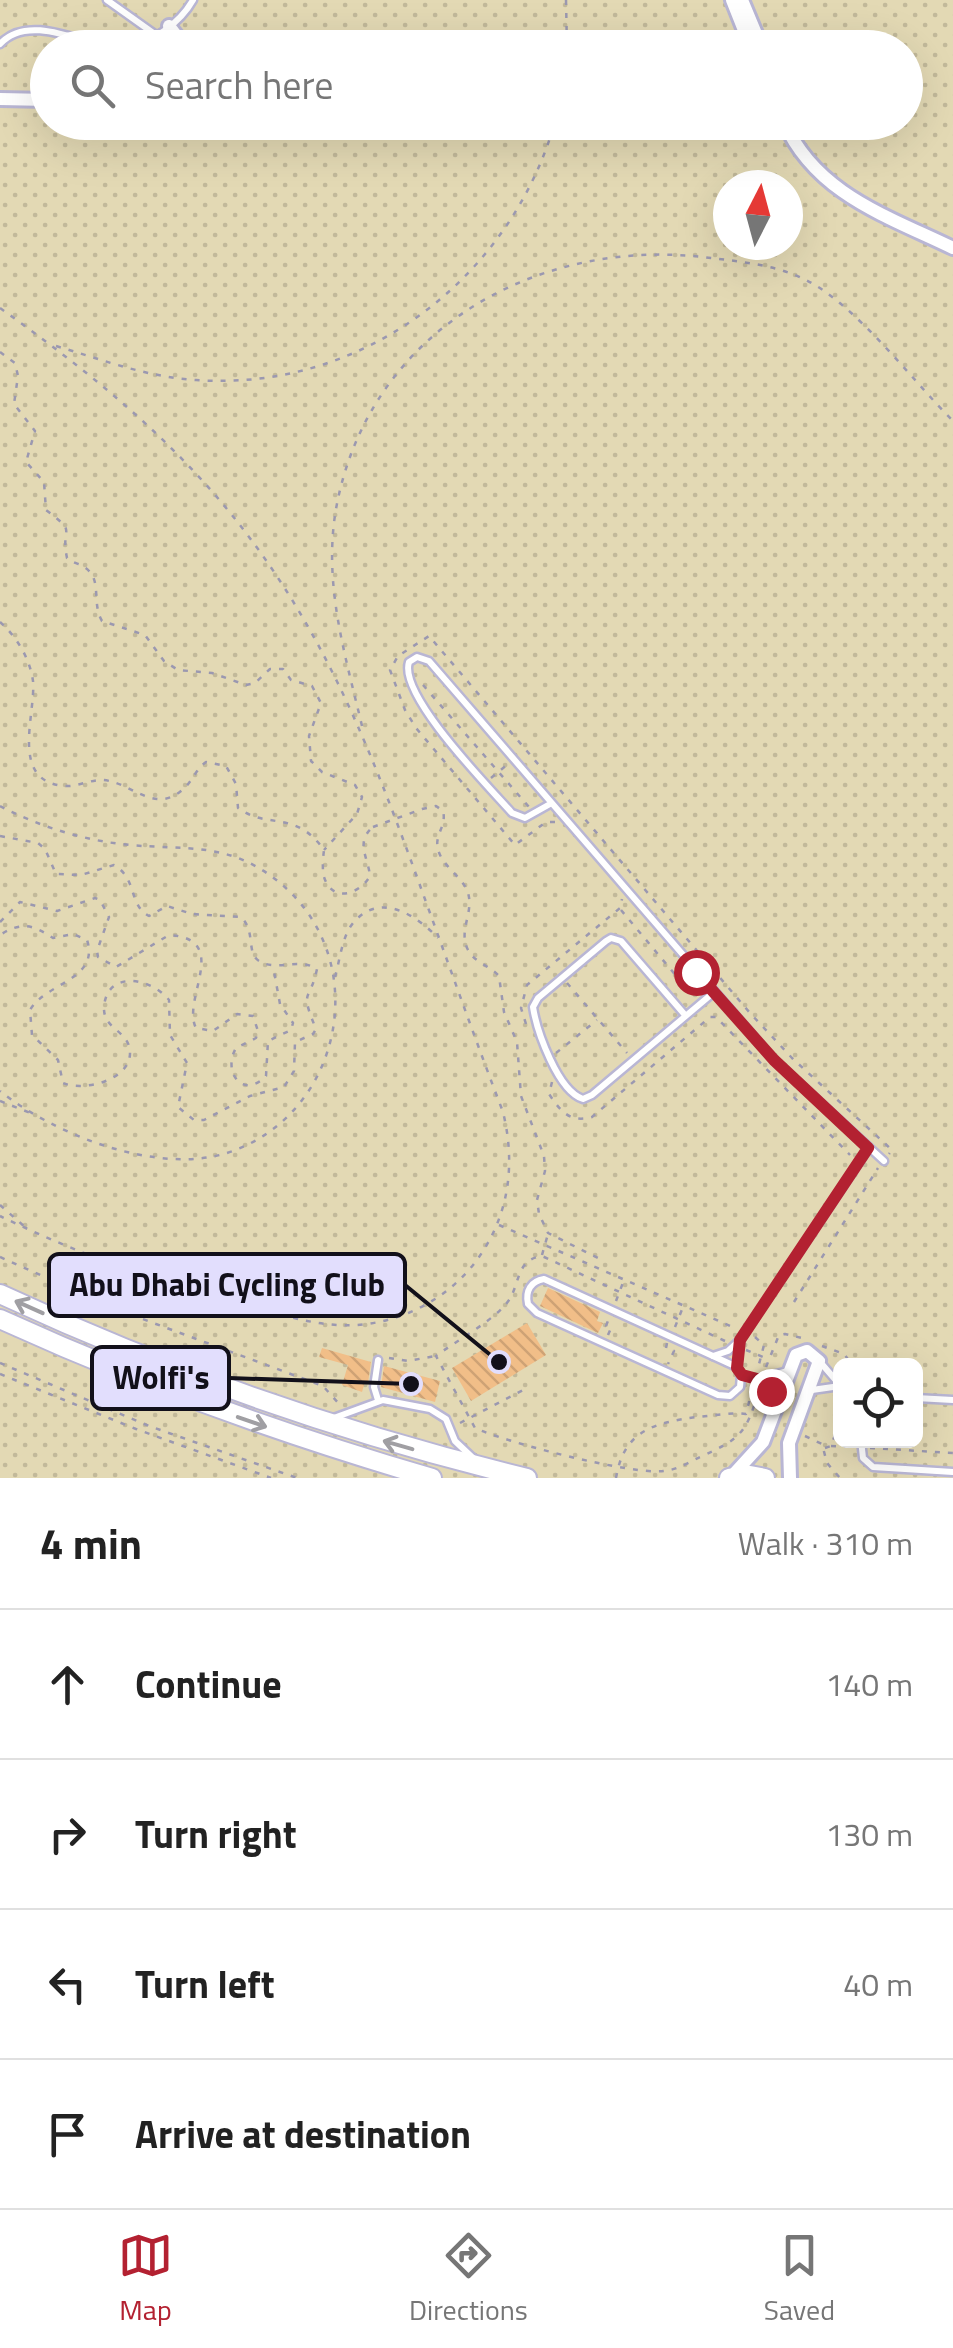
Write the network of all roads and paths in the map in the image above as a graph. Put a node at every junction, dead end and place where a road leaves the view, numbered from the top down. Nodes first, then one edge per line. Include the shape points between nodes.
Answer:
1 (106, 0) edge
2 (193, 0) edge
3 (566, 0) edge
4 (732, 0) edge
5 (742, 0) edge
6 (169, 26) junction
7 (148, 30) edge
8 (164, 30) edge
9 (172, 30) edge
10 (567, 30) edge
11 (744, 30) edge
12 (754, 30) edge
13 (30, 33) edge
14 (0, 44) edge
15 (0, 99) edge
16 (30, 100) edge
17 (550, 140) edge
18 (794, 140) edge
19 (803, 140) edge
20 (953, 239) edge
21 (953, 248) edge
22 (0, 308) edge
23 (52, 345) junction
24 (0, 352) edge
25 (953, 421) edge
26 (0, 622) edge
27 (398, 656) dead end
28 (407, 666) junction
29 (364, 734) junction
30 (512, 760) junction
31 (498, 772) junction
32 (486, 783) junction
33 (550, 804) junction
34 (0, 806) edge
35 (535, 813) junction
36 (0, 836) edge
37 (324, 850) junction
38 (620, 908) dead end
39 (0, 922) edge
40 (0, 934) edge
41 (439, 939) junction
42 (273, 964) junction
43 (335, 978) junction
44 (562, 978) junction
45 (712, 992) junction
46 (698, 1003) junction
47 (685, 1015) junction
48 (598, 1019) junction
49 (550, 1056) junction
50 (633, 1060) junction
51 (0, 1090) edge
52 (0, 1101) edge
53 (35, 1114) junction
54 (868, 1148) junction
55 (884, 1160) dead end
56 (0, 1205) edge
57 (0, 1216) edge
58 (498, 1224) junction
59 (26, 1228) junction
60 (548, 1233) junction
61 (546, 1244) junction
62 (542, 1256) dead end
63 (0, 1257) edge
64 (600, 1259) dead end
65 (0, 1294) edge
66 (0, 1318) edge
67 (743, 1336) junction
68 (436, 1356) dead end
69 (713, 1356) junction
70 (378, 1360) joint
71 (819, 1361) junction
72 (0, 1363) edge
73 (739, 1371) junction
74 (789, 1371) junction
75 (0, 1374) edge
76 (833, 1377) edge
77 (759, 1380) junction
78 (833, 1385) edge
79 (529, 1387) dead end
80 (806, 1393) junction
81 (923, 1398) edge
82 (378, 1400) junction
83 (953, 1400) edge
84 (778, 1404) junction
85 (736, 1413) dead end
86 (346, 1414) junction
87 (323, 1422) junction
88 (450, 1428) junction
89 (482, 1431) dead end
90 (833, 1443) edge
91 (832, 1446) joint
92 (861, 1448) edge
93 (898, 1448) edge
94 (824, 1449) dead end
95 (953, 1454) edge
96 (827, 1463) dead end
97 (618, 1466) junction
98 (487, 1468) junction
99 (953, 1472) edge
100 (270, 1478) edge
101 (297, 1478) edge
102 (432, 1478) edge
103 (527, 1478) edge
104 (616, 1478) edge
105 (730, 1478) edge
106 (764, 1478) edge
107 (790, 1478) edge
108 (840, 1478) edge

1 - 7 lane
2 - 6 lane
3 - 10 path
4 - 11 street
5 - 12 street
6 - 8 lane
6 - 9 street
13 - 14 lane
15 - 16 street
17 - 23 path via 520,207 462,282 386,338 342,358 296,373 200,381 152,375
18 - 21 street via 840,192
19 - 20 street via 839,182
22 - 23 path
23 - 29 path via 142,419 247,534 312,630
24 - 37 path via 15,364 14,404 34,431 26,462 44,482 46,510 68,528 67,558 96,581 94,602 102,620 145,635 178,670 246,685 277,668 312,686 322,703 309,736 311,762 356,785 362,796 357,814
25 - 29 path via 837,300 804,278 766,266 672,254 610,256 540,273 475,305 404,365 377,402 336,508 334,598
26 - 37 path via 30,665 29,758 43,778 63,786 114,782 150,800 182,790 196,769 216,763 232,772 238,808 294,823
27 - 28 path
28 - 30 lane via 417,657 429,661
28 - 31 path
28 - 32 lane via 428,716
29 - 41 path
30 - 31 path
30 - 33 lane
31 - 32 path
31 - 35 path
32 - 35 lane via 516,817
33 - 35 lane
33 - 45 lane
34 - 43 path via 82,836 208,849 253,865 280,882 312,919
36 - 42 path via 38,843 56,874 114,866 125,872 138,908 150,916 167,906 241,917 251,928 252,955
37 - 60 path, bridge via 324,877 332,889 354,894 370,876 362,844 373,826 422,808 443,811 437,846 470,898 467,948 498,976 516,1042 520,1096 544,1156 537,1200
38 - 46 path
39 - 42 path via 20,902 57,912 95,898 108,909 109,924 98,957 116,968 169,934 188,937 202,964 192,1016 196,1028 212,1032 237,1014 258,1023 256,1038 236,1048 230,1063 240,1085 254,1086 266,1076 268,1040 293,1023 280,1004
40 - 42 path via 23,924 53,938 73,934 88,940 83,968 30,1010 32,1035 58,1060 69,1086 109,1078 128,1064 127,1039 105,1015 114,988 136,980 161,990 169,1000 170,1035 186,1063 178,1107 194,1120 284,1087 294,1071 295,1042 313,1034 306,1000 317,969
41 - 43 path via 414,915 369,910 349,930
41 - 58 path via 507,1129 509,1180
43 - 53 path via 332,1043 313,1087 281,1124 239,1149 192,1160 162,1158 86,1139
44 - 47 lane via 608,939 618,939
44 - 48 path
44 - 49 lane via 533,1007
45 - 46 lane
45 - 54 lane
46 - 47 lane
47 - 50 lane
48 - 49 path
48 - 50 path
49 - 50 lane via 561,1082 582,1098
51 - 53 path
52 - 53 path
54 - 55 lane
54 - 67 lane
56 - 59 path
57 - 59 path
58 - 59 path via 479,1258 440,1296 392,1319 340,1326 172,1286
58 - 61 path
60 - 61 path
60 - 64 path
61 - 62 path
61 - 67 path
63 - 86 path via 121,1311 323,1386
87 -> 65 main road
66 -> 102 main road via 233,1415
67 - 69 lane
67 - 73 lane
68 - 70 path
69 - 73 lane
69 - 73 lane via 553,1280 536,1281 528,1291 537,1313 718,1395 738,1391
70 - 82 lane
71 - 74 street via 802,1351
71 - 76 lane
71 - 80 street
72 - 101 path
73 - 77 lane
74 - 77 lane
74 - 84 street
75 - 100 path
77 - 84 lane
77 - 97 path via 752,1416 734,1442 671,1470
78 - 80 lane
79 - 88 path
80 - 107 street via 790,1443
81 - 83 lane
82 - 86 lane
82 - 88 lane via 430,1409
84 - 105 street via 759,1449
85 - 97 path via 662,1422 621,1453
86 - 87 lane
98 -> 87 main road
88 - 98 lane via 459,1446
89 - 97 path
90 - 91 path
91 - 94 path
92 - 99 lane via 873,1467
93 - 95 path
96 - 108 path
97 - 104 path
98 - 103 main road
105 - 106 main road

